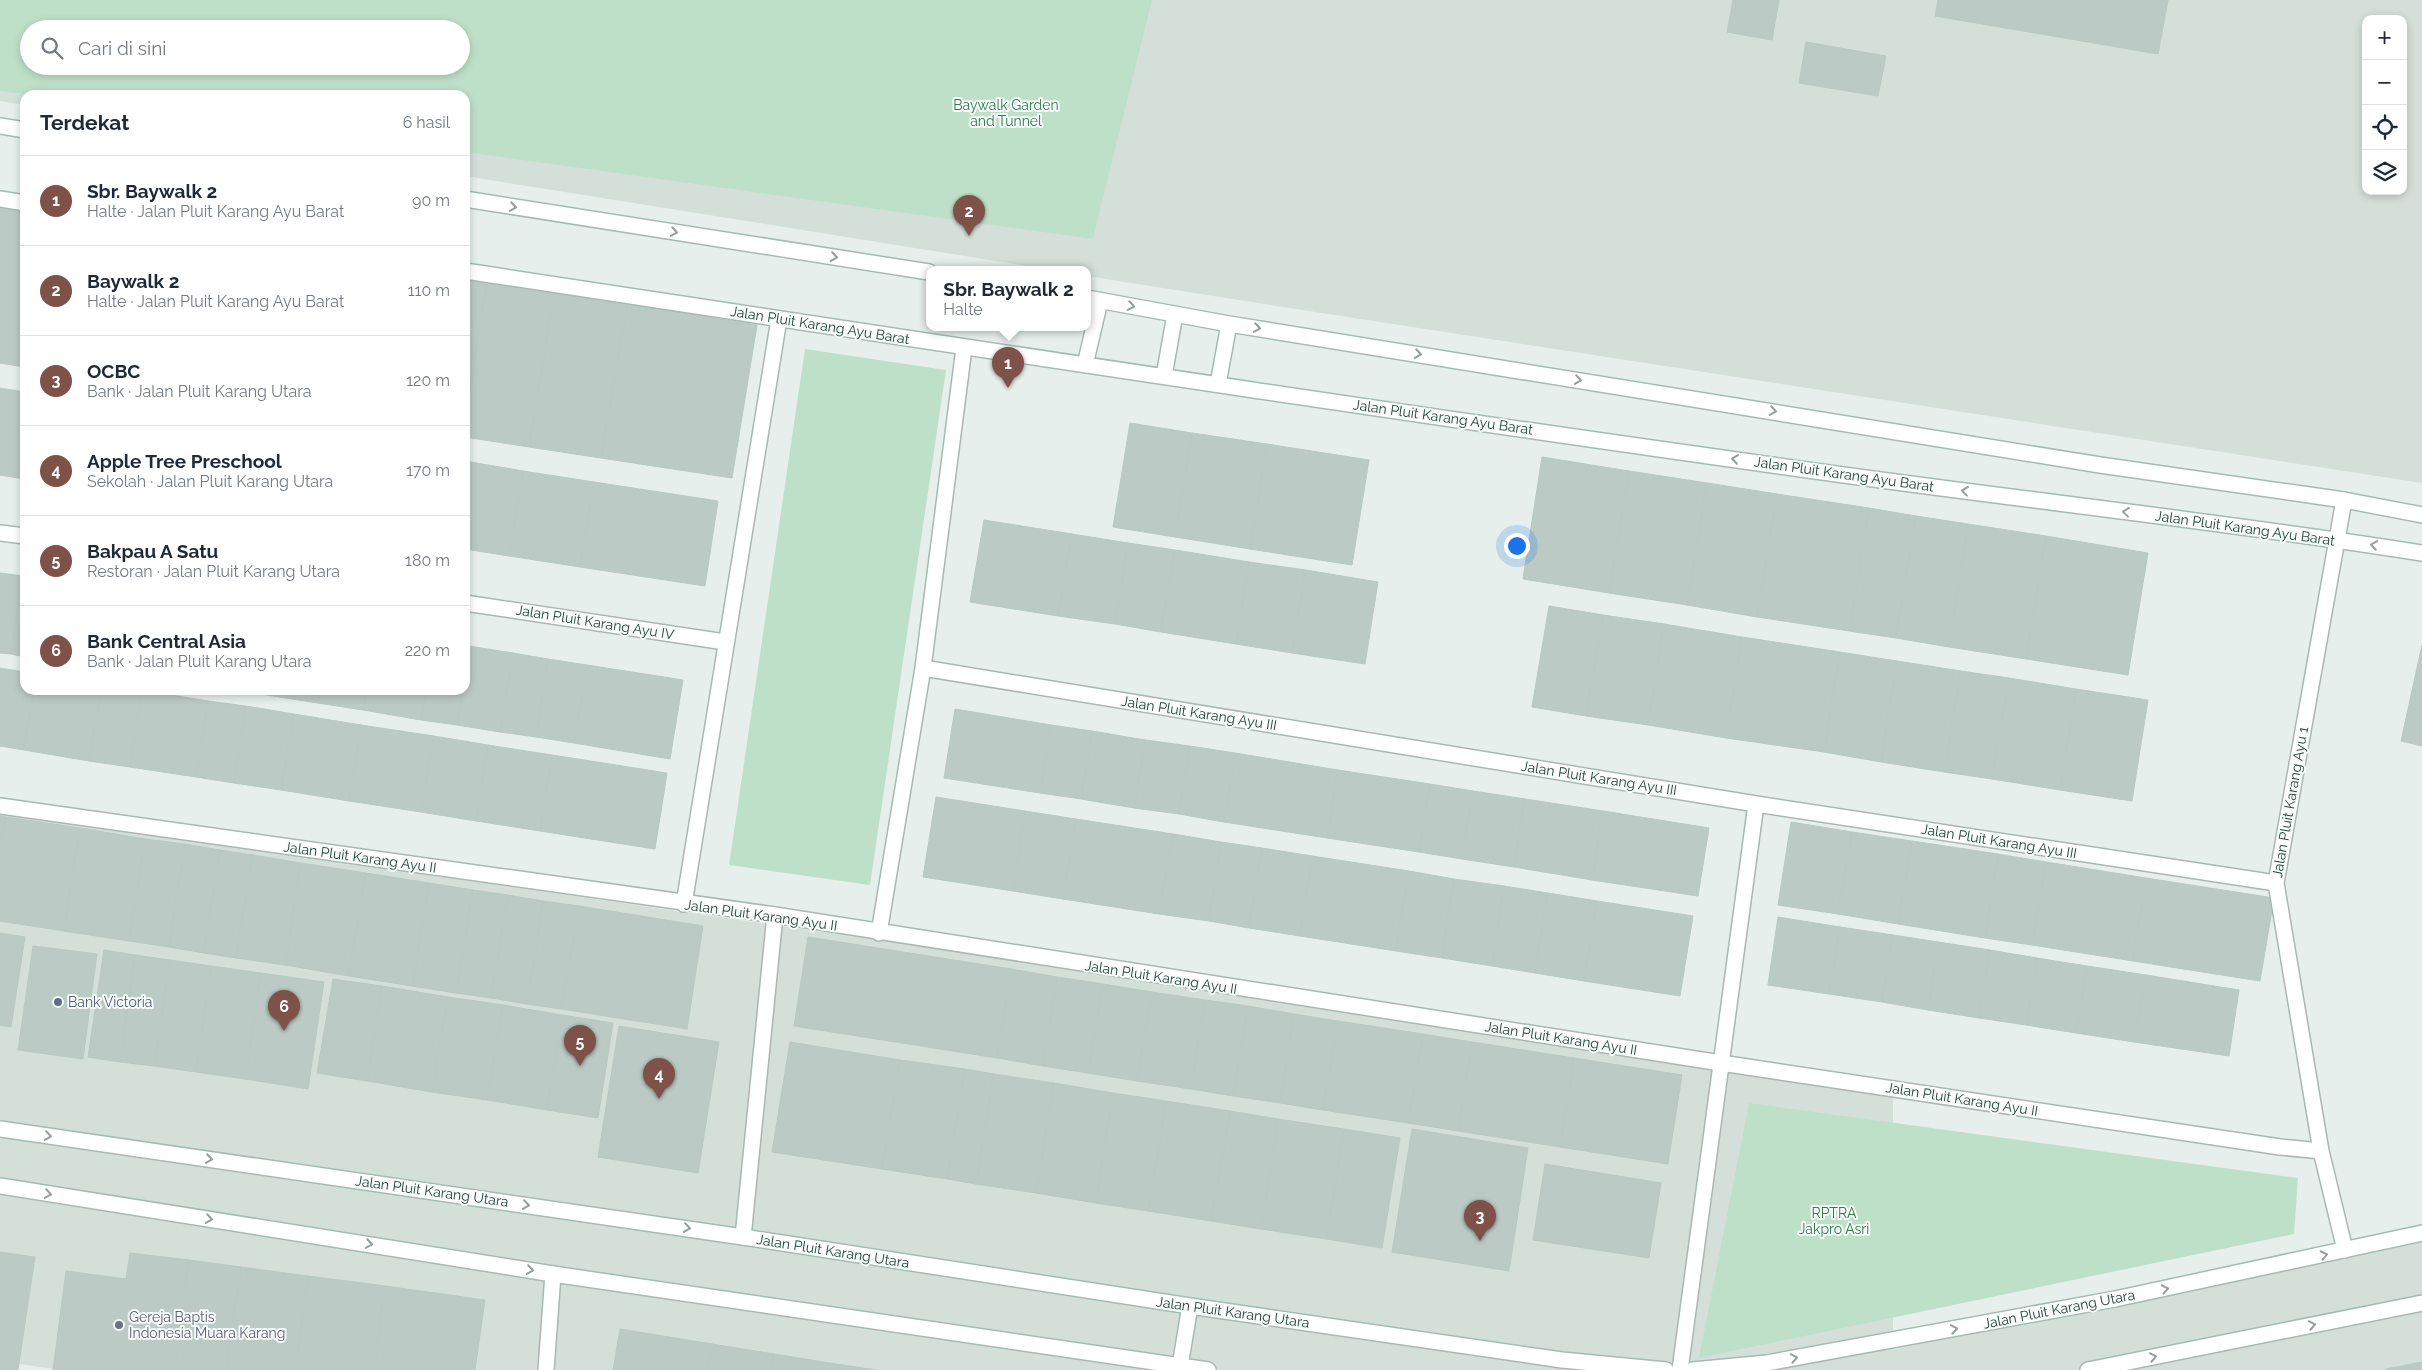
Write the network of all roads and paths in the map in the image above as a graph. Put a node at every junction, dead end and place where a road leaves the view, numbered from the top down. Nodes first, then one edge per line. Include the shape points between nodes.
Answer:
1 (0, 126) edge
2 (20, 129) edge
3 (0, 199) edge
4 (470, 200) edge
5 (20, 202) edge
6 (470, 272) edge
7 (926, 272) edge
8 (1094, 299) edge
9 (1175, 314) junction
10 (779, 318) junction
11 (1091, 321) edge
12 (1229, 324) junction
13 (1090, 331) edge
14 (964, 348) junction
15 (1085, 365) junction
16 (1164, 376) junction
17 (1218, 384) junction
18 (2344, 500) junction
19 (2422, 515) edge
20 (0, 533) edge
21 (20, 535) edge
22 (2336, 540) junction
23 (2422, 553) edge
24 (470, 604) edge
25 (725, 642) junction
26 (923, 668) junction
27 (1756, 804) junction
28 (0, 806) edge
29 (2276, 883) junction
30 (684, 904) junction
31 (775, 916) junction
32 (879, 933) junction
33 (1721, 1063) junction
34 (1, 1134) edge
35 (2321, 1151) junction
36 (0, 1186) edge
37 (2422, 1233) edge
38 (743, 1237) junction
39 (2345, 1250) junction
40 (553, 1274) junction
41 (2422, 1303) edge
42 (1190, 1306) junction
43 (1180, 1366) junction
44 (546, 1370) edge
45 (1208, 1370) edge
46 (1666, 1370) edge
47 (1680, 1370) edge
48 (1693, 1370) edge
49 (2088, 1370) edge

1 - 2 street
3 - 5 street
4 -> 7 street
6 - 10 street, Jalan Pluit Karang Ayu Barat
8 -> 9 street
8 - 11 street
9 - 12 street
9 - 16 street
10 - 14 street, Jalan Pluit Karang Ayu Barat
10 - 25 street
12 - 17 street
12 -> 18 street via 2100,465
13 - 15 street
14 - 15 street, Jalan Pluit Karang Ayu Barat
14 - 26 street
15 - 16 street, Jalan Pluit Karang Ayu Barat
16 - 17 street, Jalan Pluit Karang Ayu Barat
22 -> 17 street, Jalan Pluit Karang Ayu Barat via 1850,476
18 - 19 street
18 - 22 street, Jalan Pluit Karang Ayu 1
20 - 21 street
23 -> 22 street, Jalan Pluit Karang Ayu Barat
22 - 29 street, Jalan Pluit Karang Ayu 1
24 - 25 street, Jalan Pluit Karang Ayu IV
25 - 30 street
26 - 27 street, Jalan Pluit Karang Ayu III
26 - 32 street
27 - 29 street, Jalan Pluit Karang Ayu III
27 - 33 street
28 - 30 street, Jalan Pluit Karang Ayu II
29 - 35 street, Jalan Pluit Karang Ayu 1
30 - 31 street, Jalan Pluit Karang Ayu II
31 - 32 street, Jalan Pluit Karang Ayu II
31 - 38 street
32 - 33 street, Jalan Pluit Karang Ayu II
33 - 35 street, Jalan Pluit Karang Ayu II via 2280,1148
33 - 47 street
34 -> 38 street, Jalan Pluit Karang Utara
35 - 39 street, Jalan Pluit Karang Ayu 1
36 -> 40 street
37 - 39 street, Jalan Pluit Karang Utara
38 - 42 street, Jalan Pluit Karang Utara
48 -> 39 street, Jalan Pluit Karang Utara via 1767,1363 2115,1300
40 - 43 street
40 - 44 street
49 -> 41 street
42 - 43 street
42 - 46 street, Jalan Pluit Karang Utara via 1562,1360
43 - 45 street

